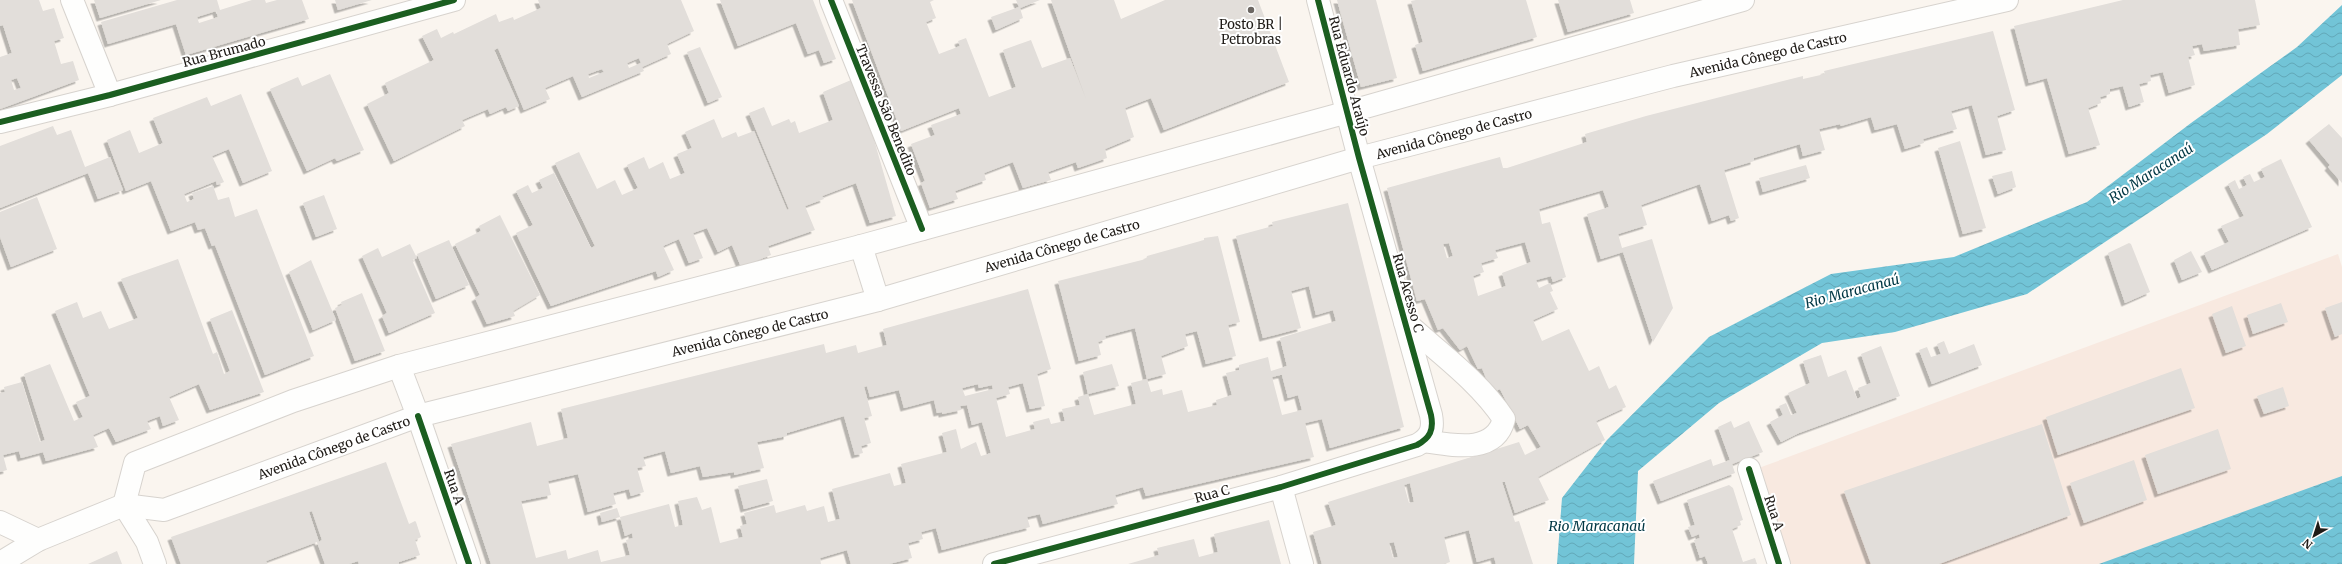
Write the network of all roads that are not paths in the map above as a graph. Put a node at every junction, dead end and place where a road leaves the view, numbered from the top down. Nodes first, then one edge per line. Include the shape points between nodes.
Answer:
1 (72, 0) edge
2 (454, 0) edge
3 (831, 0) edge
4 (1318, 0) edge
5 (1743, 0) edge
6 (2006, 0) edge
7 (110, 95) junction
8 (1348, 112) junction
9 (0, 122) edge
10 (1359, 158) junction
11 (922, 229) junction
12 (861, 246) junction
13 (878, 300) junction
14 (1405, 322) junction
15 (399, 366) junction
16 (418, 416) junction
17 (1427, 437) junction
18 (1749, 469) dead end
19 (1281, 487) junction
20 (124, 505) junction
21 (0, 522) edge
22 (38, 540) junction
23 (0, 563) edge
24 (155, 564) edge
25 (470, 564) edge
26 (994, 564) edge
27 (1302, 564) edge
28 (1779, 564) edge

1 - 7 main road
2 - 7 main road, Rua Brumado
3 - 11 main road, Travessa São Benedito
4 - 8 main road, Rua Eduardo Araújo
5 - 8 main road
6 - 10 main road, Avenida Cônego de Castro via 1673,76
7 - 9 main road, Rua Brumado
8 - 10 main road, Rua Eduardo Araújo
8 - 11 main road
10 - 13 main road, Avenida Cônego de Castro
10 - 14 main road, Rua Acesso C
11 - 12 main road
12 - 13 main road
12 - 15 main road
13 - 16 main road, Avenida Cônego de Castro
14 - 17 main road, Rua Acesso C via 1433,425
14 - 17 main road via 1479,389 1504,419 1501,430 1495,436 1463,447
15 - 16 main road, Rua A
15 - 20 main road via 293,401 135,463
16 - 20 main road, Avenida Cônego de Castro via 164,510
16 - 25 main road, Rua A
17 - 19 main road, Rua C
18 - 28 main road, Rua A
19 - 26 main road, Rua C
19 - 27 main road
20 - 22 main road, Avenida Cônego de Castro
20 - 24 main road via 147,542
21 - 22 main road
22 - 23 main road, Avenida Cônego de Castro

